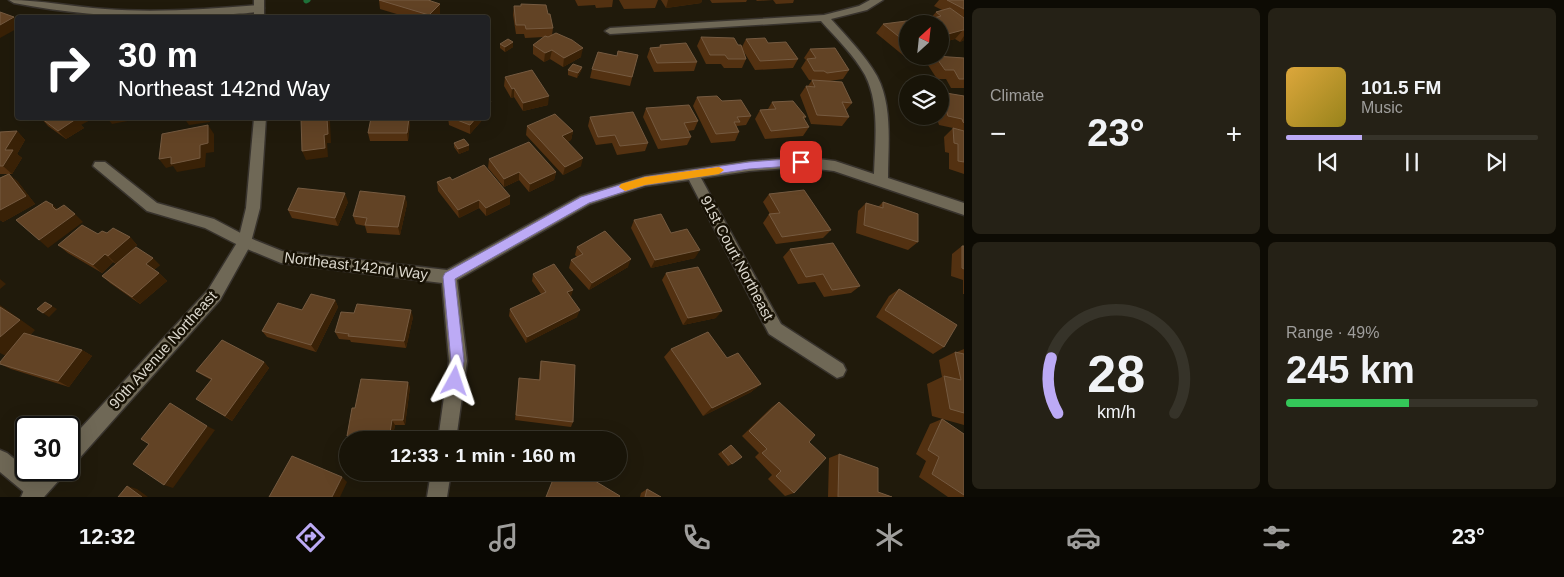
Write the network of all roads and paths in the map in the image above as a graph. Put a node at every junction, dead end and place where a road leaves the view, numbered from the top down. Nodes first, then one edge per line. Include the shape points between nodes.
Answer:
1 (14, 0) edge
2 (69, 0) edge
3 (104, 0) edge
4 (878, 0) edge
5 (60, 8) junction
6 (259, 9) edge
7 (93, 12) junction
8 (824, 18) junction
9 (610, 31) dead end
10 (260, 120) edge
11 (100, 166) dead end
12 (693, 175) junction
13 (882, 181) junction
14 (964, 209) edge
15 (245, 242) junction
16 (449, 277) junction
17 (838, 370) dead end
18 (448, 431) edge
19 (80, 443) edge
20 (0, 460) edge
21 (45, 481) edge
22 (440, 481) edge
23 (34, 494) edge
24 (437, 497) edge

1 - 5 street
2 - 5 street
3 - 7 street
4 - 8 street via 863,8
5 - 7 street
6 - 7 street via 173,14
8 - 9 street
8 - 13 street via 875,84 881,112
10 - 15 street, 90th Avenue Northeast via 253,208
11 - 15 street, Northeast 142nd Way via 152,208 210,223
12 - 13 street, Northeast 142nd Way via 801,162 835,166
12 - 16 street, Northeast 142nd Way via 645,181 585,200
12 - 17 street, 91st Court Northeast via 775,329
13 - 14 street, Northeast 142nd Way
15 - 16 street, Northeast 142nd Way via 281,258
15 - 19 street, 90th Avenue Northeast via 214,295
16 - 18 street via 458,361
20 - 23 street
21 - 23 street
22 - 24 street

